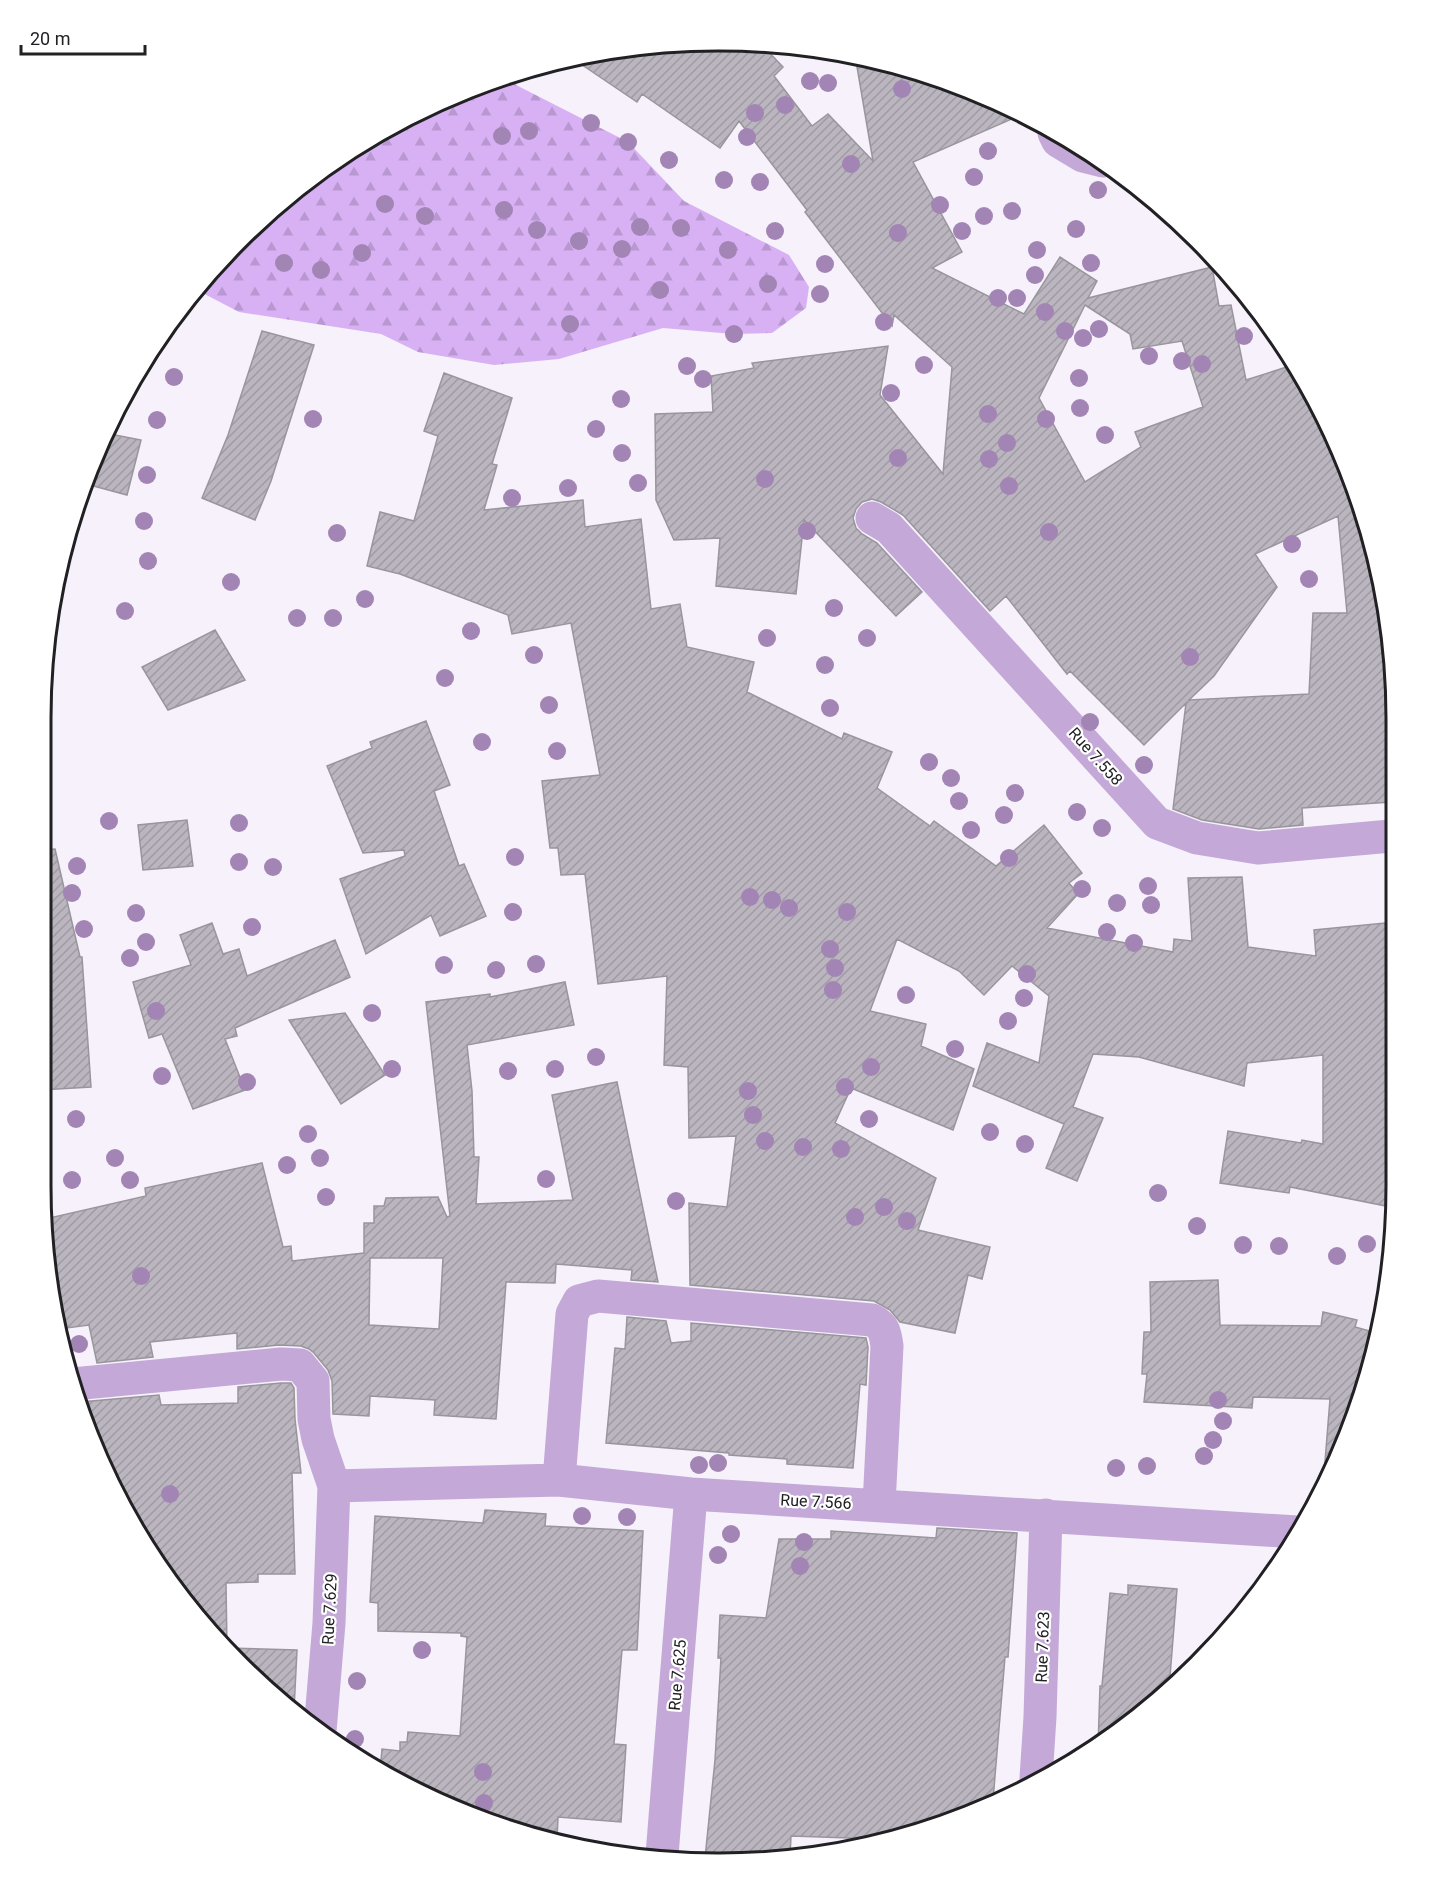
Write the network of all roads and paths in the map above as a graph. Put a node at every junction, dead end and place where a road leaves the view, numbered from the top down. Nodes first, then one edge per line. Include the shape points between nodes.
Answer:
1 (872, 518) dead end
2 (1386, 836) edge
3 (81, 1383) edge
4 (559, 1480) junction
5 (334, 1486) junction
6 (691, 1494) junction
7 (879, 1505) junction
8 (1046, 1515) junction
9 (1289, 1531) edge
10 (321, 1721) edge
11 (1036, 1772) edge
12 (662, 1851) edge

1 - 2 street, Rue 7.558 via 889,528 1158,823 1197,838 1258,848
3 - 5 street via 300,1365 313,1381 318,1439
4 - 5 street, Rue 7.566
4 - 6 street, Rue 7.566
4 - 7 street via 572,1314 579,1301 598,1296 872,1320 882,1325 887,1346
5 - 10 street, Rue 7.629
6 - 7 street, Rue 7.566
6 - 12 street, Rue 7.625
7 - 8 street, Rue 7.566
8 - 9 street, Rue 7.566
8 - 11 street, Rue 7.623

